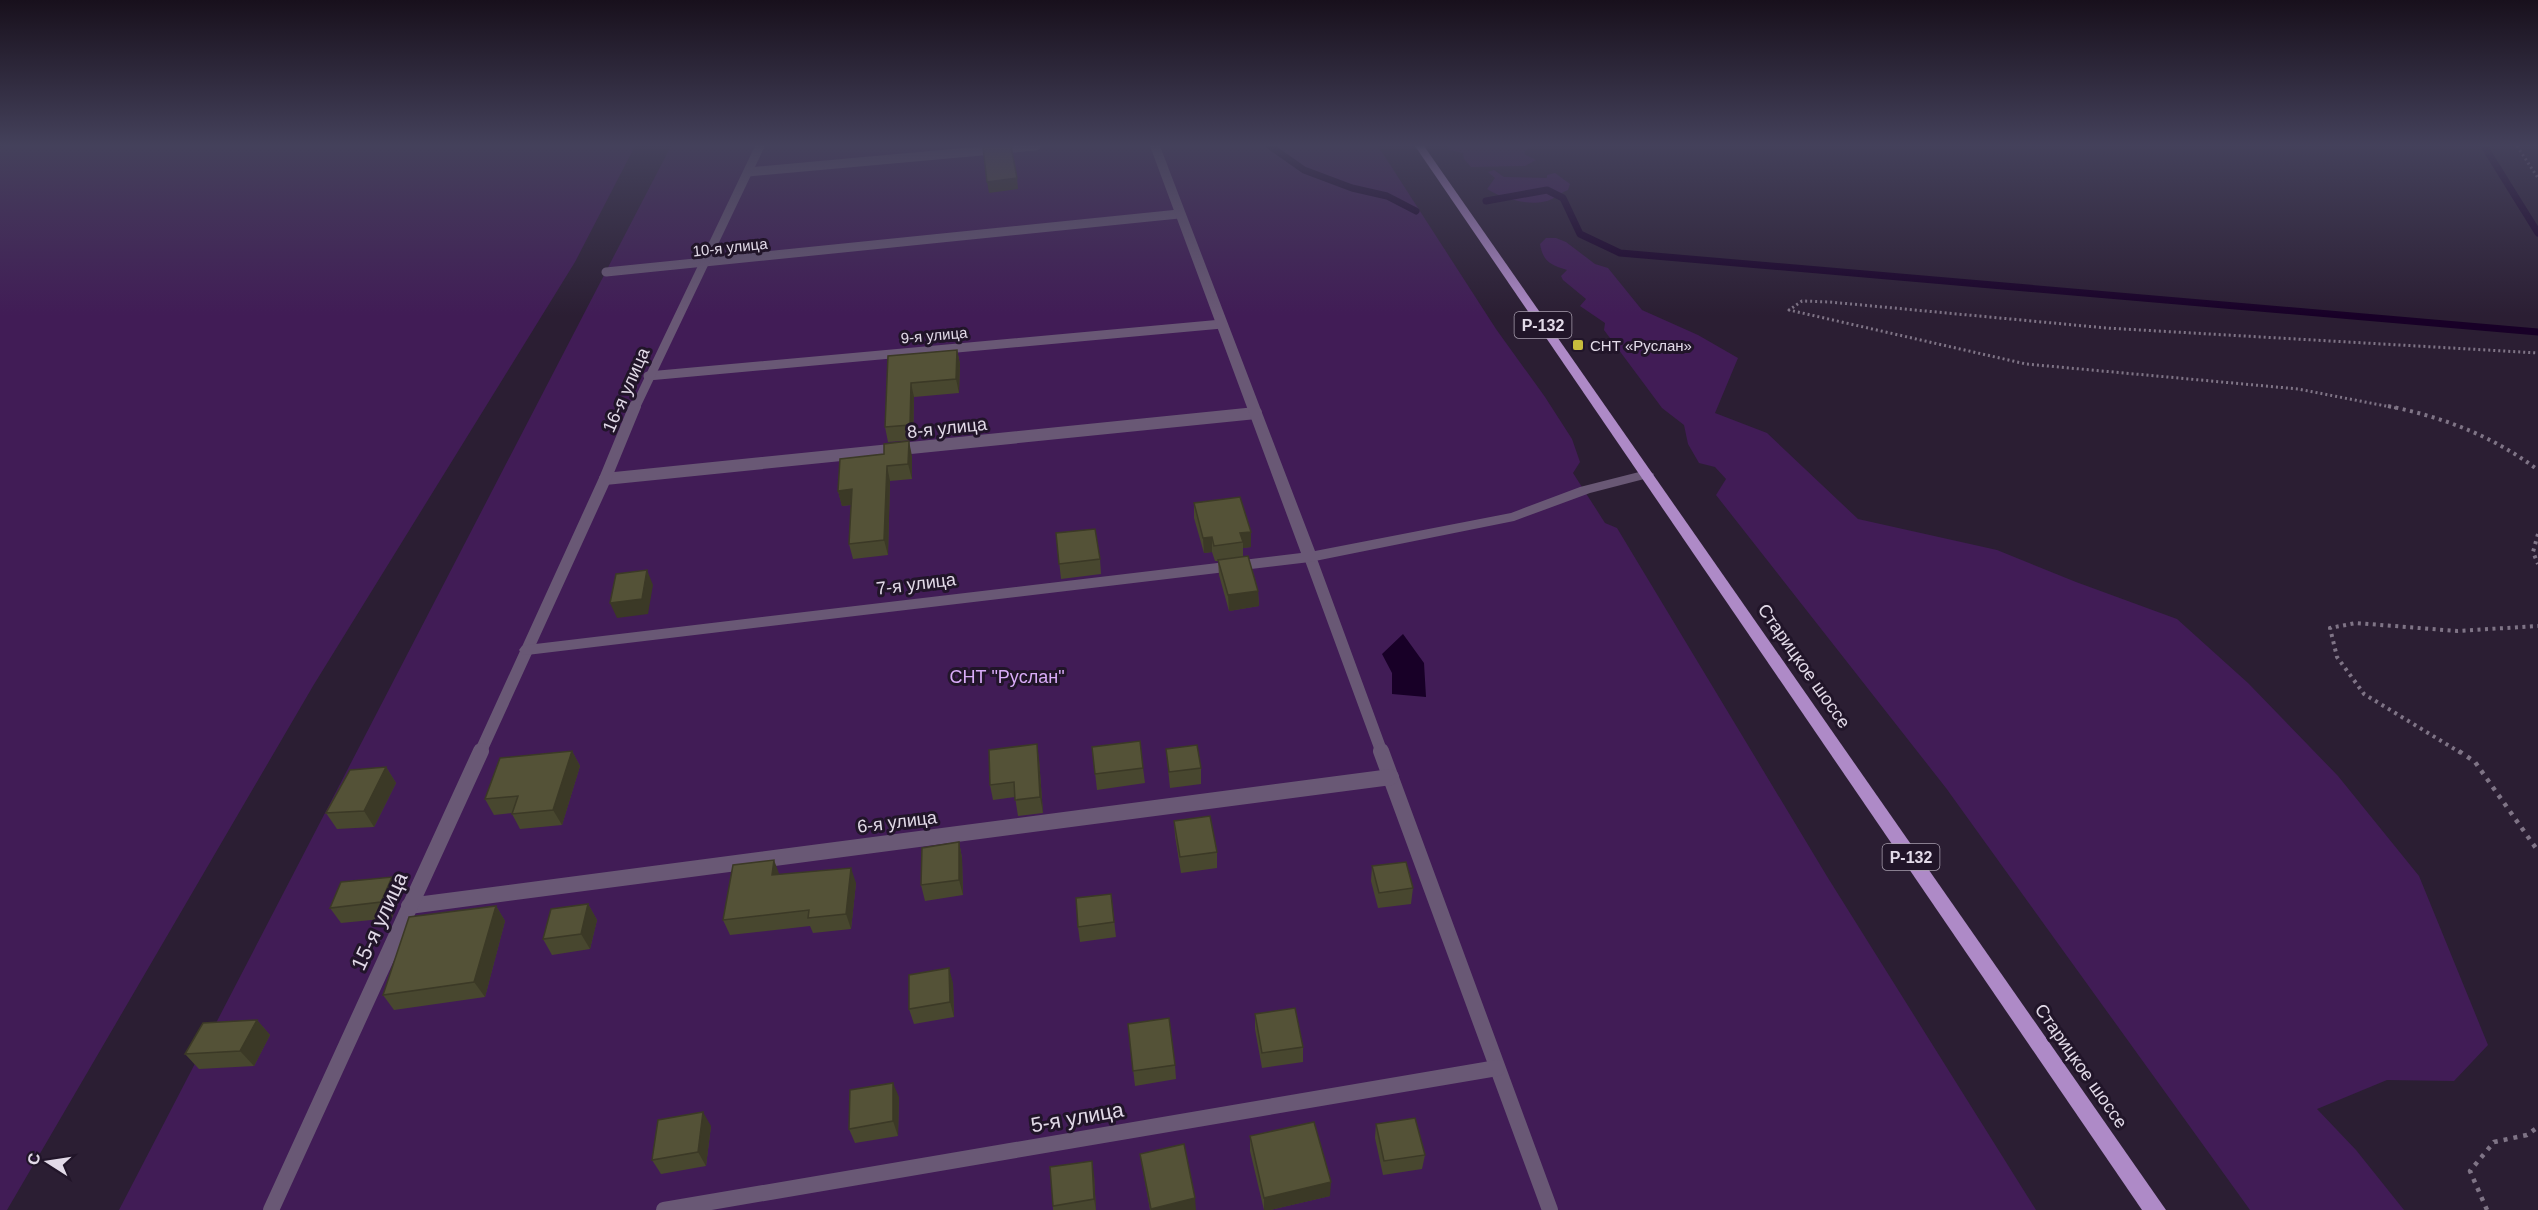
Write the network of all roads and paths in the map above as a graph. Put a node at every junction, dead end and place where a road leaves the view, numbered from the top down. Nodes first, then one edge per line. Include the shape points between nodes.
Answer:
1 (734, 202) edge
2 (1175, 202) edge
3 (1458, 202) edge
4 (1179, 214) junction
5 (706, 263) junction
6 (606, 272) dead end
7 (1222, 324) junction
8 (2538, 353) edge
9 (648, 376) junction
10 (1256, 414) junction
11 (2538, 470) edge
12 (1647, 474) junction
13 (605, 479) junction
14 (2538, 534) edge
15 (1310, 557) junction
16 (2538, 564) edge
17 (2538, 626) edge
18 (527, 650) junction
19 (1391, 777) junction
20 (2538, 851) edge
21 (409, 906) junction
22 (1497, 1068) junction
23 (2538, 1127) edge
24 (271, 1210) edge
25 (664, 1210) edge
26 (1550, 1210) edge
27 (2155, 1210) edge
28 (2487, 1210) edge

1 - 5 lane, 16-я улица
2 - 4 street
3 - 12 main road, Старицкое шоссе / Р-132
4 - 5 lane, 10-я улица
4 - 7 street
5 - 6 lane, 10-я улица
5 - 9 lane, 16-я улица
7 - 9 lane, 9-я улица
7 - 10 street
8 - 11 path via 2106,328 1830,302 1802,301 1789,310 2026,364 2298,389 2408,410 2460,425 2510,449
9 - 13 lane, 16-я улица
10 - 13 lane, 8-я улица
10 - 15 street
12 - 15 street, 7-я улица via 1585,490 1514,517
12 - 27 main road, Старицкое шоссе / Р-132
13 - 18 lane, 16-я улица
14 - 16 path via 2533,552
15 - 18 street, 7-я улица
15 - 19 lane
17 - 20 path via 2457,631 2356,623 2330,628 2337,657 2364,694 2475,762
18 - 21 lane, 15-я улица
19 - 21 lane, 6-я улица
19 - 22 lane
21 - 24 lane, 15-я улица
22 - 25 lane, 5-я улица
22 - 26 lane
23 - 28 path via 2527,1135 2494,1142 2470,1171

